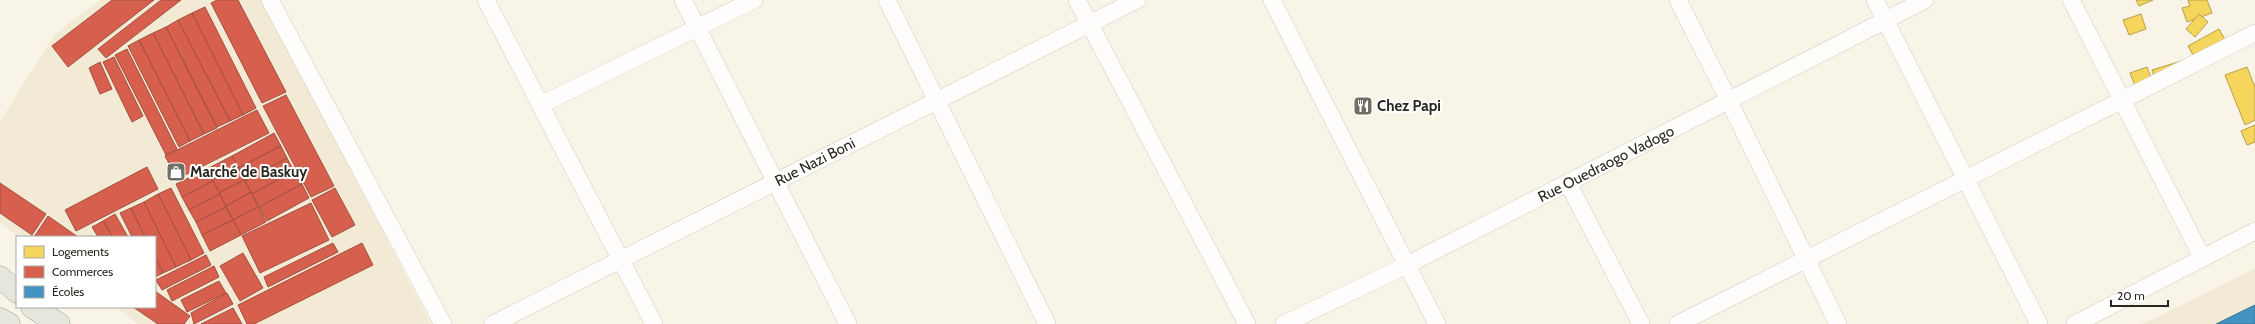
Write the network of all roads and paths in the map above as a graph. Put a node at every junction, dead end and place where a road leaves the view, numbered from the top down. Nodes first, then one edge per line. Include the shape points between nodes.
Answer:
1 (270, 0) edge
2 (486, 0) edge
3 (683, 0) edge
4 (754, 0) edge
5 (887, 0) edge
6 (1077, 0) edge
7 (1137, 0) edge
8 (1272, 0) edge
9 (1678, 0) edge
10 (1875, 0) edge
11 (1925, 0) edge
12 (2071, 0) edge
13 (1885, 20) junction
14 (1089, 24) junction
15 (698, 28) junction
16 (2255, 33) edge
17 (2121, 100) junction
18 (937, 101) junction
19 (1729, 101) junction
20 (540, 105) junction
21 (1965, 179) junction
22 (776, 182) junction
23 (1568, 183) junction
24 (2255, 230) edge
25 (2202, 257) junction
26 (1806, 259) junction
27 (620, 260) junction
28 (1407, 265) junction
29 (0, 277) edge
30 (0, 288) edge
31 (16, 291) edge
32 (16, 297) edge
33 (35, 308) edge
34 (0, 319) edge
35 (9, 324) edge
36 (59, 324) edge
37 (443, 324) edge
38 (494, 324) edge
39 (654, 324) edge
40 (848, 324) edge
41 (1047, 324) edge
42 (1247, 324) edge
43 (1284, 324) edge
44 (1437, 324) edge
45 (1640, 324) edge
46 (1678, 324) edge
47 (1838, 324) edge
48 (2039, 324) edge
49 (2075, 324) edge

1 - 37 street
2 - 20 street
3 - 15 street
4 - 15 street
5 - 18 street
6 - 14 street
7 - 14 street, Rue Nazi Boni
8 - 28 street
9 - 19 street
10 - 13 street
11 - 13 street, Rue Ouedraogo Vadogo
12 - 17 street
13 - 19 street, Rue Ouedraogo Vadogo
13 - 21 street
14 - 18 street, Rue Nazi Boni
14 - 42 street
15 - 20 street
15 - 22 street
16 - 17 street
17 - 21 street
17 - 25 street
18 - 22 street, Rue Nazi Boni
18 - 41 street
19 - 23 street, Rue Ouedraogo Vadogo
19 - 26 street
20 - 27 street
21 - 26 street
21 - 48 street
22 - 27 street, Rue Nazi Boni
22 - 40 street
23 - 28 street, Rue Ouedraogo Vadogo
23 - 45 street
24 - 25 street
25 - 49 street
26 - 46 street
26 - 47 street
27 - 38 street, Rue Nazi Boni
27 - 39 street
28 - 43 street, Rue Ouedraogo Vadogo
28 - 44 street
29 - 31 main road
30 - 32 main road
33 - 36 main road
34 - 35 main road

